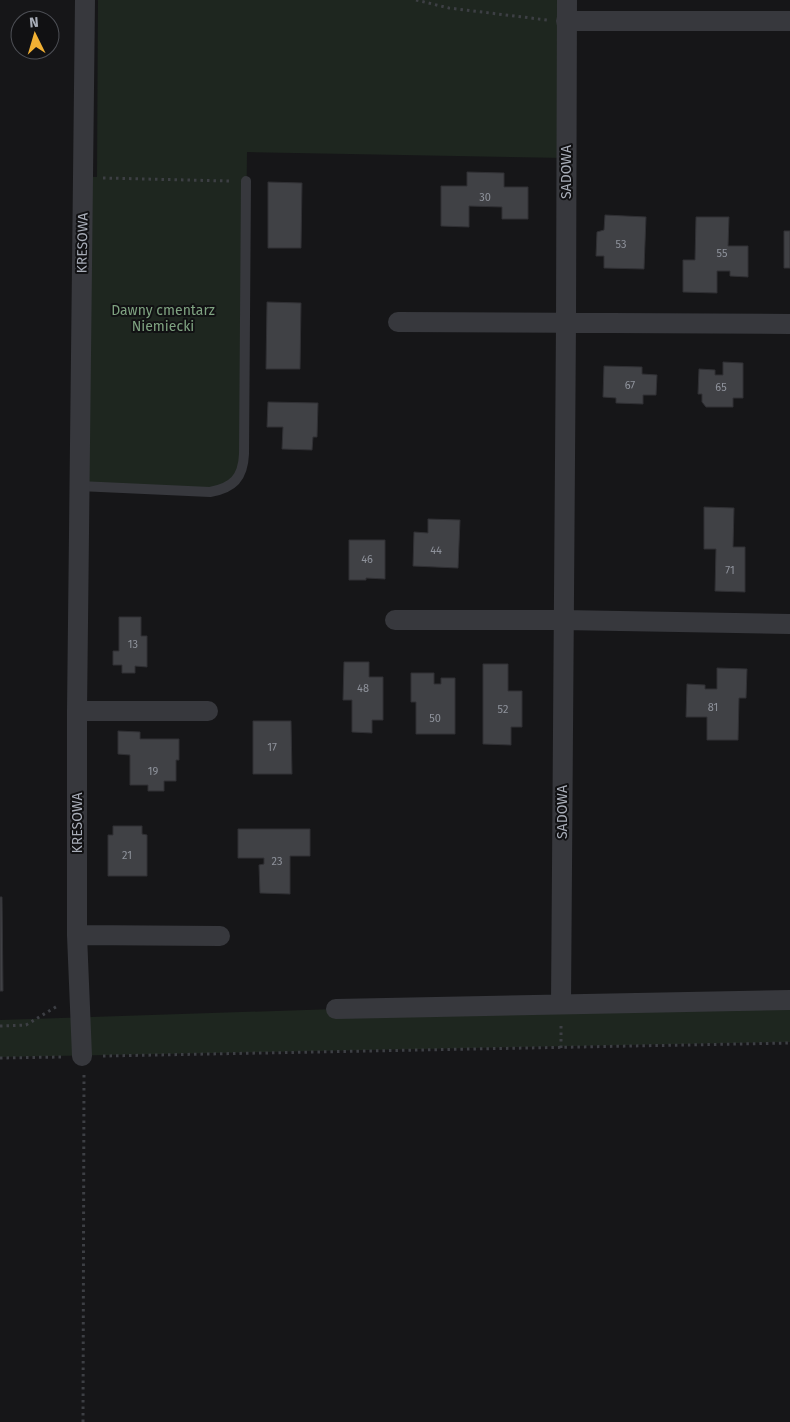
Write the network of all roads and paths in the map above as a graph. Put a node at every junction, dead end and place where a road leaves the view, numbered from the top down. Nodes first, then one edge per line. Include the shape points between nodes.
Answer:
1 (84, 0) edge
2 (416, 0) edge
3 (566, 0) edge
4 (566, 20) junction
5 (790, 21) edge
6 (83, 177) junction
7 (246, 181) joint
8 (398, 322) dead end
9 (566, 323) junction
10 (790, 324) edge
11 (79, 486) junction
12 (395, 620) dead end
13 (563, 620) junction
14 (790, 624) edge
15 (77, 711) junction
16 (208, 711) dead end
17 (77, 935) junction
18 (220, 936) dead end
19 (79, 994) junction
20 (790, 1000) edge
21 (561, 1004) junction
22 (336, 1009) dead end
23 (0, 1026) edge
24 (790, 1044) edge
25 (82, 1056) junction
26 (0, 1058) edge
27 (84, 1077) dead end
28 (83, 1422) edge

1 - 6 street, KRESOWA
2 - 4 path via 449,8
3 - 4 street, SADOWA
4 - 5 street
4 - 9 street, SADOWA
6 - 7 path
6 - 11 street, KRESOWA
7 - 11 lane via 244,466 239,476 231,485 210,492
8 - 9 street
9 - 10 street
9 - 13 street, SADOWA
11 - 15 street, KRESOWA
12 - 13 street
13 - 14 street
13 - 21 street, SADOWA
15 - 16 street
15 - 17 street, KRESOWA
17 - 18 street
17 - 19 street, KRESOWA
19 - 23 path via 26,1025
19 - 25 street, KRESOWA
20 - 21 street
21 - 22 street
24 - 25 path
25 - 26 path
27 - 28 path

